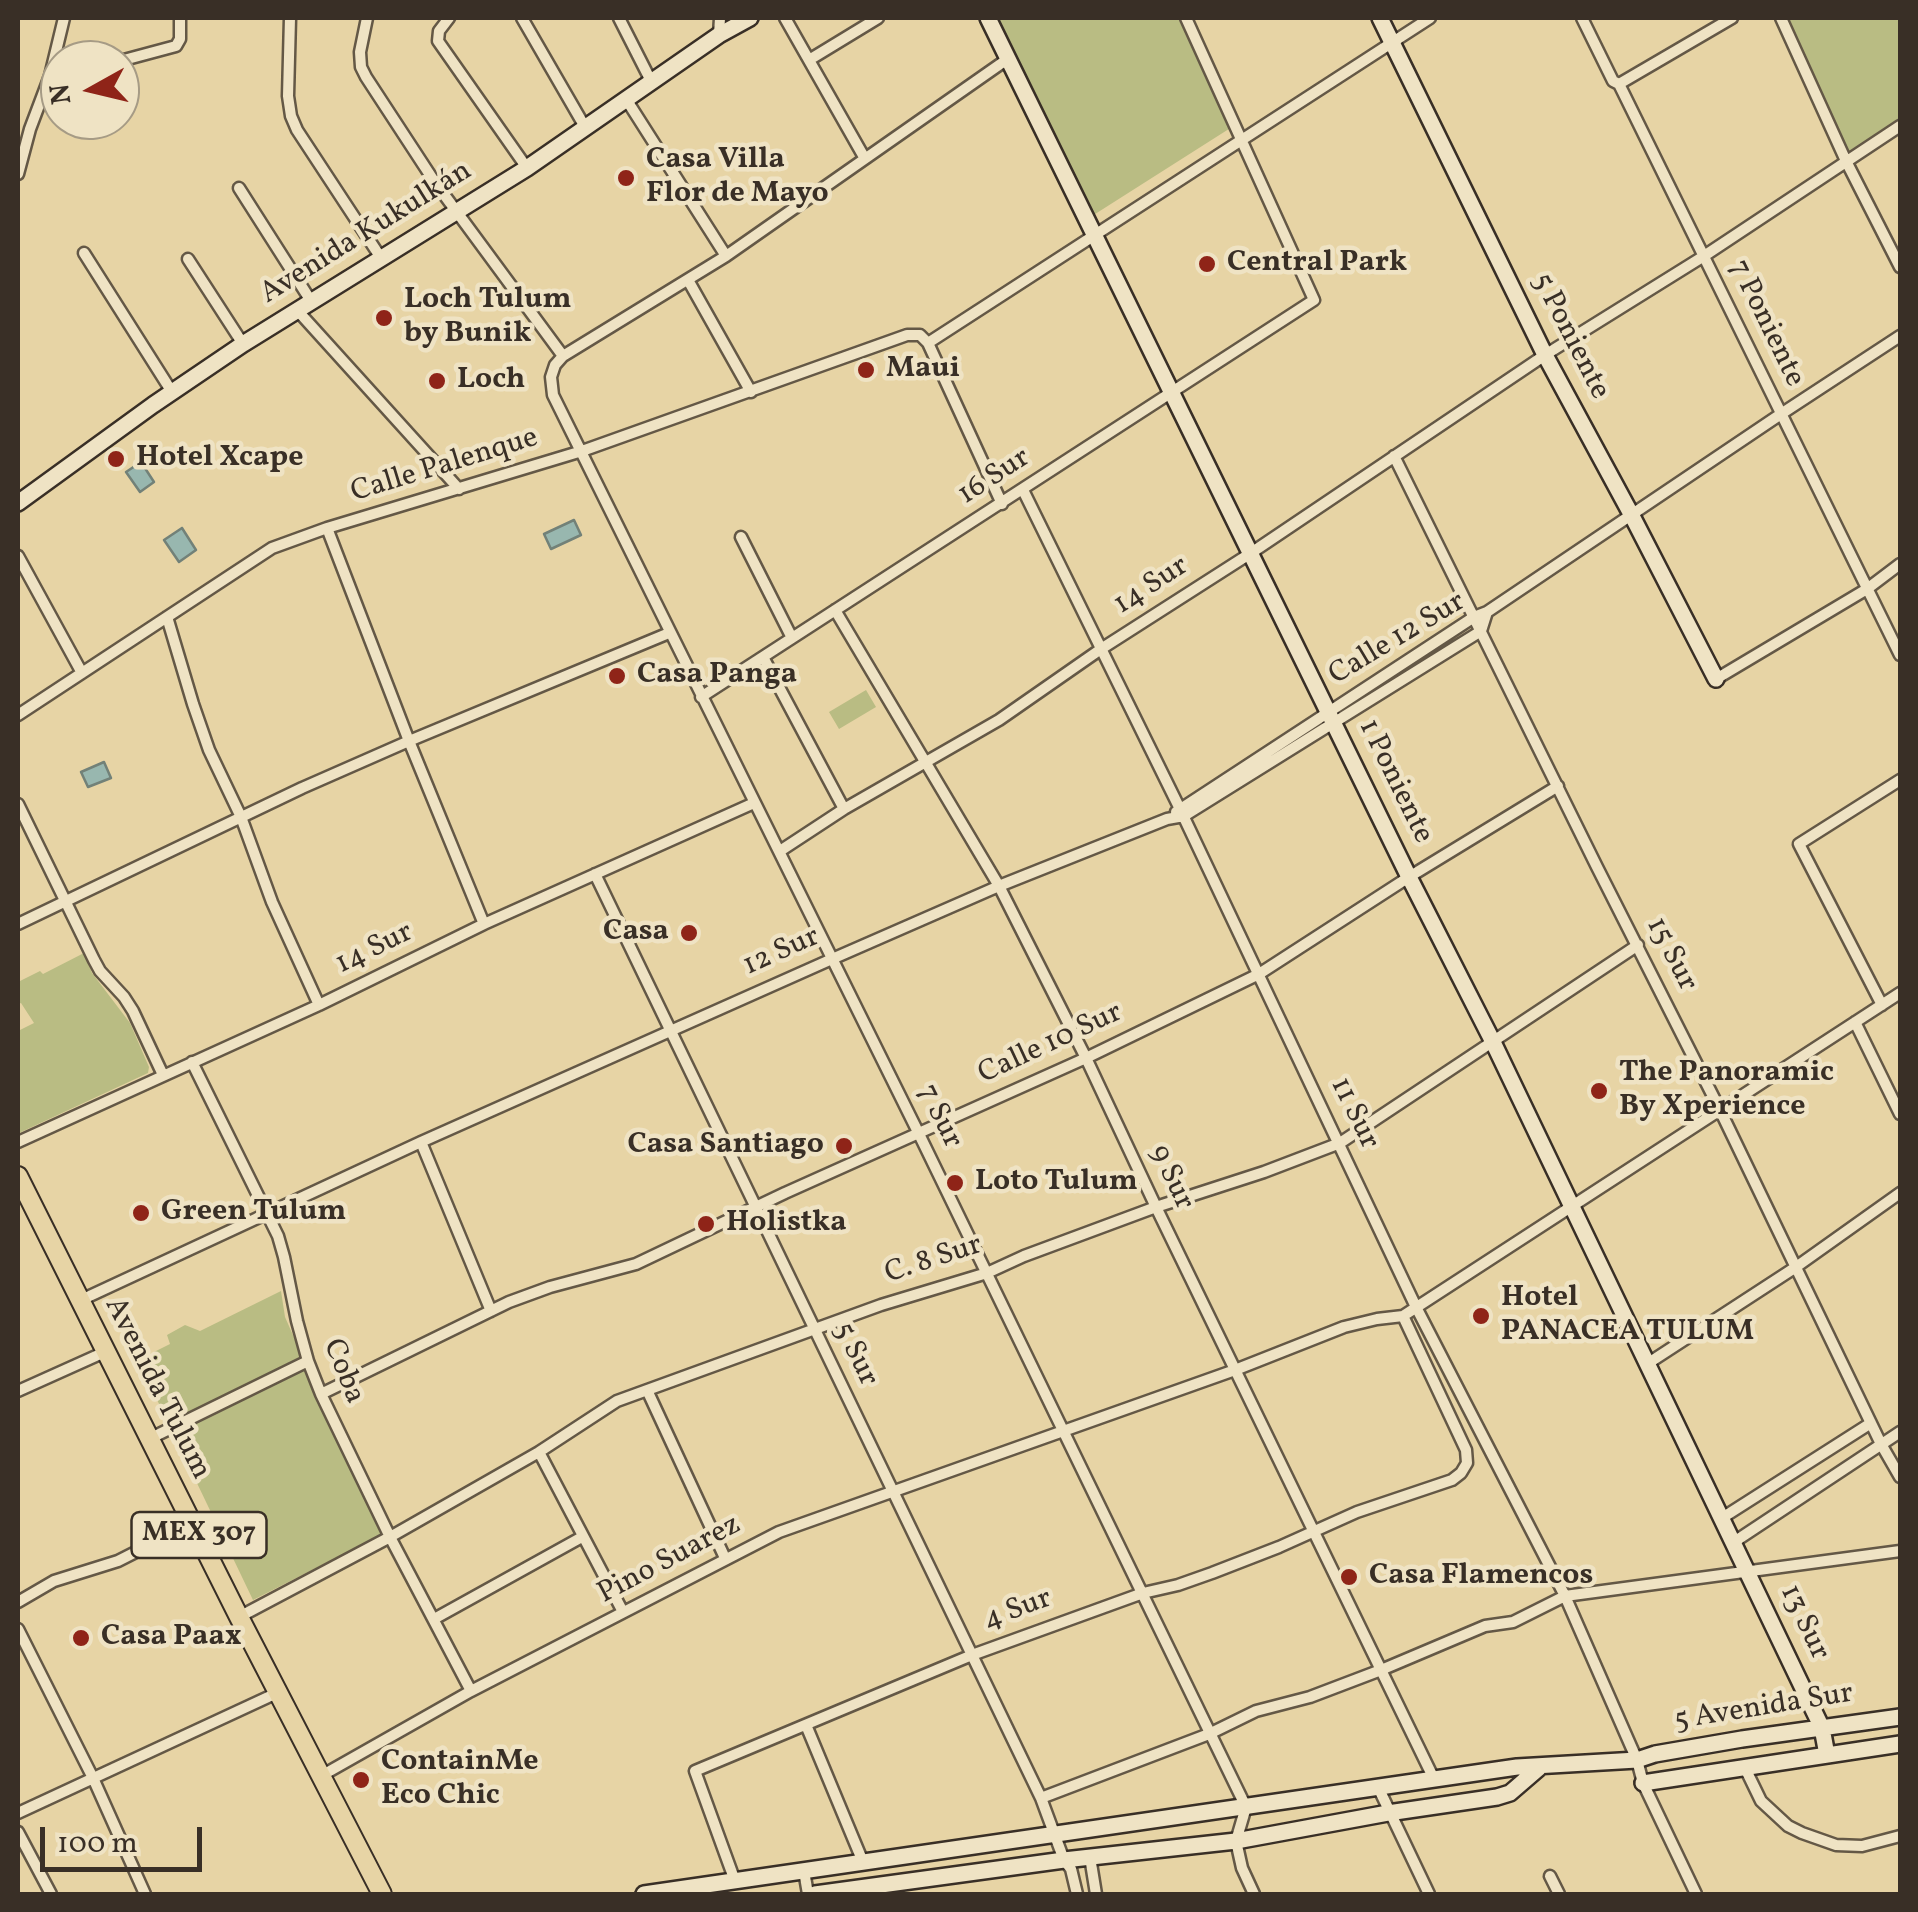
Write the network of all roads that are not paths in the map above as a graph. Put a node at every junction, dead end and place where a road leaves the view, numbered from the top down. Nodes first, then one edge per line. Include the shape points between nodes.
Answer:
1 (180, 18) edge
2 (290, 18) edge
3 (366, 18) edge
4 (449, 18) edge
5 (522, 18) edge
6 (620, 18) edge
7 (720, 18) edge
8 (750, 18) edge
9 (785, 18) edge
10 (878, 18) edge
11 (988, 18) edge
12 (1186, 18) edge
13 (1380, 18) edge
14 (1430, 18) edge
15 (1582, 18) edge
16 (1732, 18) edge
17 (1780, 18) edge
18 (719, 35) junction
19 (1392, 42) junction
20 (140, 56) edge
21 (1009, 58) junction
22 (810, 60) junction
23 (652, 81) junction
24 (1619, 84) junction
25 (626, 98) junction
26 (40, 107) edge
27 (1900, 126) edge
28 (585, 127) junction
29 (1242, 138) junction
30 (864, 157) junction
31 (1846, 160) junction
32 (526, 168) junction
33 (18, 174) edge
34 (240, 188) dead end
35 (457, 210) junction
36 (1096, 235) junction
37 (84, 253) dead end
38 (726, 256) junction
39 (1704, 256) junction
40 (380, 258) junction
41 (188, 259) dead end
42 (1900, 267) edge
43 (688, 280) junction
44 (304, 306) junction
45 (1900, 336) edge
46 (924, 339) junction
47 (243, 344) junction
48 (1545, 355) junction
49 (562, 356) junction
50 (172, 392) junction
51 (752, 392) junction
52 (1173, 393) junction
53 (1780, 414) junction
54 (582, 451) junction
55 (1394, 456) junction
56 (459, 489) junction
57 (1023, 490) junction
58 (18, 503) edge
59 (1002, 504) junction
60 (1631, 514) junction
61 (327, 528) junction
62 (741, 537) dead end
63 (1251, 553) junction
64 (18, 556) edge
65 (1900, 564) edge
66 (1867, 589) junction
67 (836, 610) junction
68 (1487, 612) junction
69 (167, 616) junction
70 (1474, 617) junction
71 (1480, 630) junction
72 (669, 633) junction
73 (792, 638) junction
74 (1101, 649) junction
75 (1900, 656) edge
76 (763, 657) junction
77 (82, 673) junction
78 (1716, 678) joint
79 (1377, 688) junction
80 (701, 697) junction
81 (18, 715) edge
82 (1331, 717) junction
83 (409, 741) junction
84 (924, 764) junction
85 (1900, 780) edge
86 (1558, 786) junction
87 (754, 802) junction
88 (18, 804) edge
89 (844, 809) junction
90 (1182, 813) junction
91 (242, 817) junction
92 (1167, 819) joint
93 (780, 851) junction
94 (594, 874) junction
95 (1409, 877) junction
96 (999, 886) junction
97 (64, 902) junction
98 (18, 924) edge
99 (484, 924) junction
100 (1638, 945) junction
101 (832, 958) junction
102 (1259, 974) junction
103 (1900, 993) edge
104 (319, 1005) junction
105 (1882, 1005) junction
106 (1855, 1022) junction
107 (670, 1030) junction
108 (1492, 1040) junction
109 (1086, 1058) junction
110 (192, 1062) junction
111 (163, 1075) junction
112 (1720, 1110) junction
113 (1900, 1114) edge
114 (918, 1134) junction
115 (18, 1142) edge
116 (421, 1142) junction
117 (1340, 1143) junction
118 (18, 1176) edge
119 (1900, 1194) edge
120 (23, 1197) edge
121 (756, 1206) junction
122 (1156, 1207) junction
123 (1571, 1207) junction
124 (267, 1214) junction
125 (1796, 1267) junction
126 (986, 1273) junction
127 (80, 1300) junction
128 (1416, 1307) junction
129 (492, 1311) junction
130 (1403, 1316) junction
131 (813, 1329) junction
132 (107, 1352) junction
133 (308, 1361) junction
134 (1647, 1364) junction
135 (1235, 1370) junction
136 (647, 1390) junction
137 (18, 1391) edge
138 (321, 1394) junction
139 (1871, 1423) junction
140 (1061, 1430) junction
141 (1900, 1432) edge
142 (151, 1438) junction
143 (1882, 1444) junction
144 (539, 1452) junction
145 (1900, 1478) edge
146 (893, 1491) junction
147 (1722, 1518) junction
148 (193, 1523) junction
149 (1314, 1532) junction
150 (582, 1536) junction
151 (390, 1537) junction
152 (1734, 1542) junction
153 (1900, 1551) edge
154 (726, 1558) junction
155 (1748, 1572) junction
156 (1143, 1593) junction
157 (1565, 1596) junction
158 (18, 1602) edge
159 (623, 1612) junction
160 (239, 1617) junction
161 (434, 1619) junction
162 (18, 1629) edge
163 (972, 1654) junction
164 (1381, 1670) junction
165 (471, 1690) junction
166 (278, 1692) junction
167 (1900, 1716) edge
168 (806, 1725) junction
169 (1822, 1728) junction
170 (1209, 1734) junction
171 (1900, 1744) edge
172 (1827, 1755) junction
173 (1637, 1760) junction
174 (1539, 1768) junction
175 (1745, 1768) junction
176 (321, 1776) junction
177 (93, 1778) junction
178 (1434, 1779) junction
179 (1643, 1783) junction
180 (1378, 1788) junction
181 (1041, 1798) junction
182 (1246, 1807) junction
183 (18, 1813) edge
184 (1388, 1813) junction
185 (18, 1832) edge
186 (1054, 1833) junction
187 (1900, 1836) edge
188 (1236, 1841) junction
189 (1090, 1857) junction
190 (1064, 1860) junction
191 (863, 1862) junction
192 (804, 1871) junction
193 (1550, 1876) dead end
194 (735, 1881) junction
195 (50, 1894) edge
196 (145, 1894) edge
197 (382, 1894) edge
198 (644, 1894) edge
199 (812, 1894) edge
200 (1077, 1894) edge
201 (1096, 1894) edge
202 (1254, 1894) edge
203 (1429, 1894) edge
204 (1559, 1894) edge
205 (1696, 1894) edge

1 - 20 street via 176,46
2 - 40 street via 292,116
3 - 35 street via 361,67
4 - 32 street via 438,40
5 - 28 street
6 - 23 street
7 - 18 street
8 - 18 street, Avenida Kukulkán
9 - 22 street
10 - 22 street
11 - 21 street, 1 Poniente
12 - 29 street
13 - 19 street, 5 Poniente
14 - 19 street
15 - 24 street, 7 Poniente
16 - 24 street
17 - 31 street
18 - 23 street, Avenida Kukulkán
19 - 29 street
19 - 48 street, 5 Poniente
21 - 30 street
21 - 36 street, 1 Poniente
22 - 30 street
23 - 25 street, Avenida Kukulkán
24 - 39 street, 7 Poniente
25 - 28 street, Avenida Kukulkán
25 - 38 street
26 - 33 street
27 - 31 street, 14 Sur
28 - 32 street, Avenida Kukulkán
29 - 36 street
29 - 52 street, 16 Sur via 1314,300
30 - 38 street
31 - 39 street, 14 Sur
31 - 42 street
32 - 35 street, Avenida Kukulkán
34 - 44 street
35 - 40 street, Avenida Kukulkán
35 - 49 street
36 - 46 street
36 - 52 street, 1 Poniente
37 - 50 street
38 - 43 street
39 - 48 street, 14 Sur
39 - 53 street, 7 Poniente
40 - 44 street, Avenida Kukulkán
41 - 47 street
43 - 49 street
43 - 51 street
44 - 47 street, Avenida Kukulkán
44 - 56 street
45 - 53 street
46 - 51 street, Calle Palenque via 907,335
46 - 59 street
47 - 50 street, Avenida Kukulkán
48 - 55 street, 14 Sur
48 - 60 street, 5 Poniente
49 - 54 street, 7 Sur via 551,377 553,395
50 - 58 street, Avenida Kukulkán
51 - 54 street, Calle Palenque
52 - 57 street, 16 Sur
52 - 63 street, 1 Poniente
53 - 60 street
53 - 66 street, 7 Poniente
54 - 56 street, Calle Palenque
54 - 72 street, 7 Sur
55 - 63 street, 14 Sur
55 - 70 street, 15 Sur
56 - 61 street, Calle Palenque
57 - 59 street, 16 Sur
57 - 74 street, 11 Sur
59 - 67 street, 16 Sur
60 - 68 street
60 - 78 street, 5 Poniente
61 - 69 street, Calle Palenque via 272,548
61 - 83 street
62 - 73 street
63 - 74 street, 14 Sur
63 - 82 street, 1 Poniente
64 - 77 street
65 - 66 street
66 - 75 street, 7 Poniente
66 - 78 street
67 - 73 street, 16 Sur
67 - 84 street, 9 Sur
68 - 70 street, Calle 12 Sur
68 - 71 street, Calle 12 Sur
69 - 77 street, Calle Palenque
69 - 91 street via 200,727
70 - 71 street, 15 Sur
70 - 79 street, Calle 12 Sur
71 - 79 street, Calle 12 Sur
71 - 86 street, 15 Sur
72 - 80 street, 7 Sur
72 - 83 street
73 - 76 street, 16 Sur
74 - 84 street, 14 Sur
74 - 90 street, 11 Sur
76 - 80 street, 16 Sur
76 - 89 street
77 - 81 street, Calle Palenque
79 - 82 street, Calle 12 Sur
80 - 87 street, 7 Sur
82 - 90 street, Calle 12 Sur
82 - 95 street, 1 Poniente
83 - 91 street
83 - 99 street
84 - 89 street, 14 Sur
84 - 96 street, 9 Sur
85 - 105 street via 1800,844
86 - 95 street, Calle 10 Sur
86 - 100 street, 15 Sur
87 - 93 street, 7 Sur
87 - 94 street, 14 Sur
88 - 97 street
89 - 93 street, 14 Sur
90 - 92 street, Calle 12 Sur
90 - 102 street, 11 Sur
91 - 97 street
91 - 104 street
92 - 96 street, 12 Sur
93 - 101 street, 7 Sur
94 - 99 street, 14 Sur
94 - 107 street, 5 Sur
95 - 102 street, Calle 10 Sur
95 - 108 street, 1 Poniente
96 - 101 street, 12 Sur
96 - 109 street, 9 Sur
97 - 98 street
97 - 111 street via 100,971 133,1011
99 - 104 street, 14 Sur
100 - 108 street, C. 8 Sur
100 - 112 street, 15 Sur
101 - 107 street, 12 Sur
101 - 114 street, 7 Sur
102 - 109 street, Calle 10 Sur
102 - 117 street, 11 Sur
103 - 105 street
104 - 110 street, 14 Sur
105 - 106 street
106 - 112 street
106 - 113 street
107 - 116 street, 12 Sur
107 - 121 street, 5 Sur
108 - 117 street, C. 8 Sur
108 - 123 street, 1 Poniente
109 - 114 street, Calle 10 Sur
109 - 122 street, 9 Sur
110 - 111 street, 14 Sur
110 - 124 street, Coba
111 - 115 street, 14 Sur
112 - 123 street
112 - 125 street, 15 Sur
114 - 121 street, Calle 10 Sur
114 - 126 street, 7 Sur
116 - 124 street, 12 Sur
116 - 129 street
117 - 122 street, C. 8 Sur
117 - 128 street, 11 Sur
118 - 120 highway, Avenida Tulum / MEX 307
119 - 125 street
120 - 127 highway, Avenida Tulum / MEX 307
121 - 129 street, Calle 10 Sur via 636,1264
121 - 131 street, 5 Sur
122 - 126 street, C. 8 Sur
122 - 135 street, 9 Sur
123 - 128 street
123 - 134 street, 1 Poniente
124 - 127 street, 12 Sur
124 - 133 street, Coba
125 - 134 street
125 - 139 street, 15 Sur
126 - 131 street, C. 8 Sur
126 - 140 street, 7 Sur
127 - 132 highway, Avenida Tulum / MEX 307
128 - 130 street
128 - 157 street, 11 Sur
129 - 138 street, Calle 10 Sur
130 - 135 street, Pino Suarez via 1344,1326
130 - 149 street, 4 Sur via 1467,1463 1452,1480
131 - 136 street, C. 8 Sur
131 - 146 street, 5 Sur
132 - 137 street
132 - 142 highway, Avenida Tulum / MEX 307
133 - 138 street, Coba
133 - 142 street
134 - 147 street, 1 Poniente
135 - 140 street, Pino Suarez
135 - 149 street, 9 Sur
136 - 144 street, C. 8 Sur
136 - 154 street
138 - 151 street, Coba
139 - 143 street, 15 Sur
139 - 147 street
140 - 146 street, Pino Suarez
140 - 156 street, 7 Sur
141 - 143 street
142 - 148 highway, Avenida Tulum / MEX 307
143 - 145 street, 15 Sur
143 - 152 street
144 - 150 street
144 - 151 street, C. 8 Sur
146 - 154 street, Pino Suarez
146 - 163 street, 5 Sur
147 - 152 street, 1 Poniente
148 - 158 street via 118,1561 54,1580
148 - 160 highway, Avenida Tulum / MEX 307
149 - 156 street, 4 Sur via 1178,1586
149 - 164 street, 9 Sur
150 - 159 street
150 - 161 street
151 - 160 street, C. 8 Sur
151 - 161 street, Coba
152 - 155 street, 1 Poniente
153 - 155 street
154 - 159 street, Pino Suarez
155 - 157 street
155 - 169 street, 13 Sur
156 - 163 street, 4 Sur
156 - 170 street, 7 Sur
157 - 164 street
157 - 173 street, 11 Sur
159 - 165 street, Pino Suarez
160 - 166 highway, Avenida Tulum / MEX 307
161 - 165 street, Coba
162 - 177 street
163 - 168 street, 4 Sur
163 - 181 street, 5 Sur
164 - 170 street
164 - 178 street, 9 Sur
165 - 176 street, Pino Suarez
166 - 176 highway, Avenida Tulum / MEX 307
166 - 177 street
167 - 169 street, 5 Avenida Sur
168 - 191 street
168 - 194 street, 4 Sur via 694,1771
169 - 172 street, 13 Sur
169 - 173 street, 5 Avenida Sur
170 - 181 street
170 - 182 street, 7 Sur
171 - 172 street
172 - 175 street
173 - 174 street, 5 Avenida Sur
173 - 179 street, 11 Sur
174 - 178 street, 5 Avenida Sur
174 - 184 street via 1510,1793
175 - 179 street
175 - 187 street via 1761,1801 1802,1833 1862,1846
176 - 197 highway, Avenida Tulum / MEX 307
177 - 183 street
177 - 196 street
178 - 180 street, 5 Avenida Sur
179 - 205 street, 11 Sur
180 - 182 street, 5 Avenida Sur
180 - 184 street
181 - 186 street, 5 Sur
182 - 186 street, 5 Avenida Sur
182 - 188 street
184 - 188 street
184 - 203 street
185 - 195 street
186 - 190 street, 5 Sur
186 - 191 street, 5 Avenida Sur
188 - 189 street
188 - 202 street
189 - 190 street
189 - 201 street
190 - 199 street
190 - 200 street, 5 Sur
191 - 192 street, 5 Avenida Sur
192 - 194 street, 5 Avenida Sur
192 - 199 street
193 - 204 street
194 - 198 street, 5 Avenida Sur

